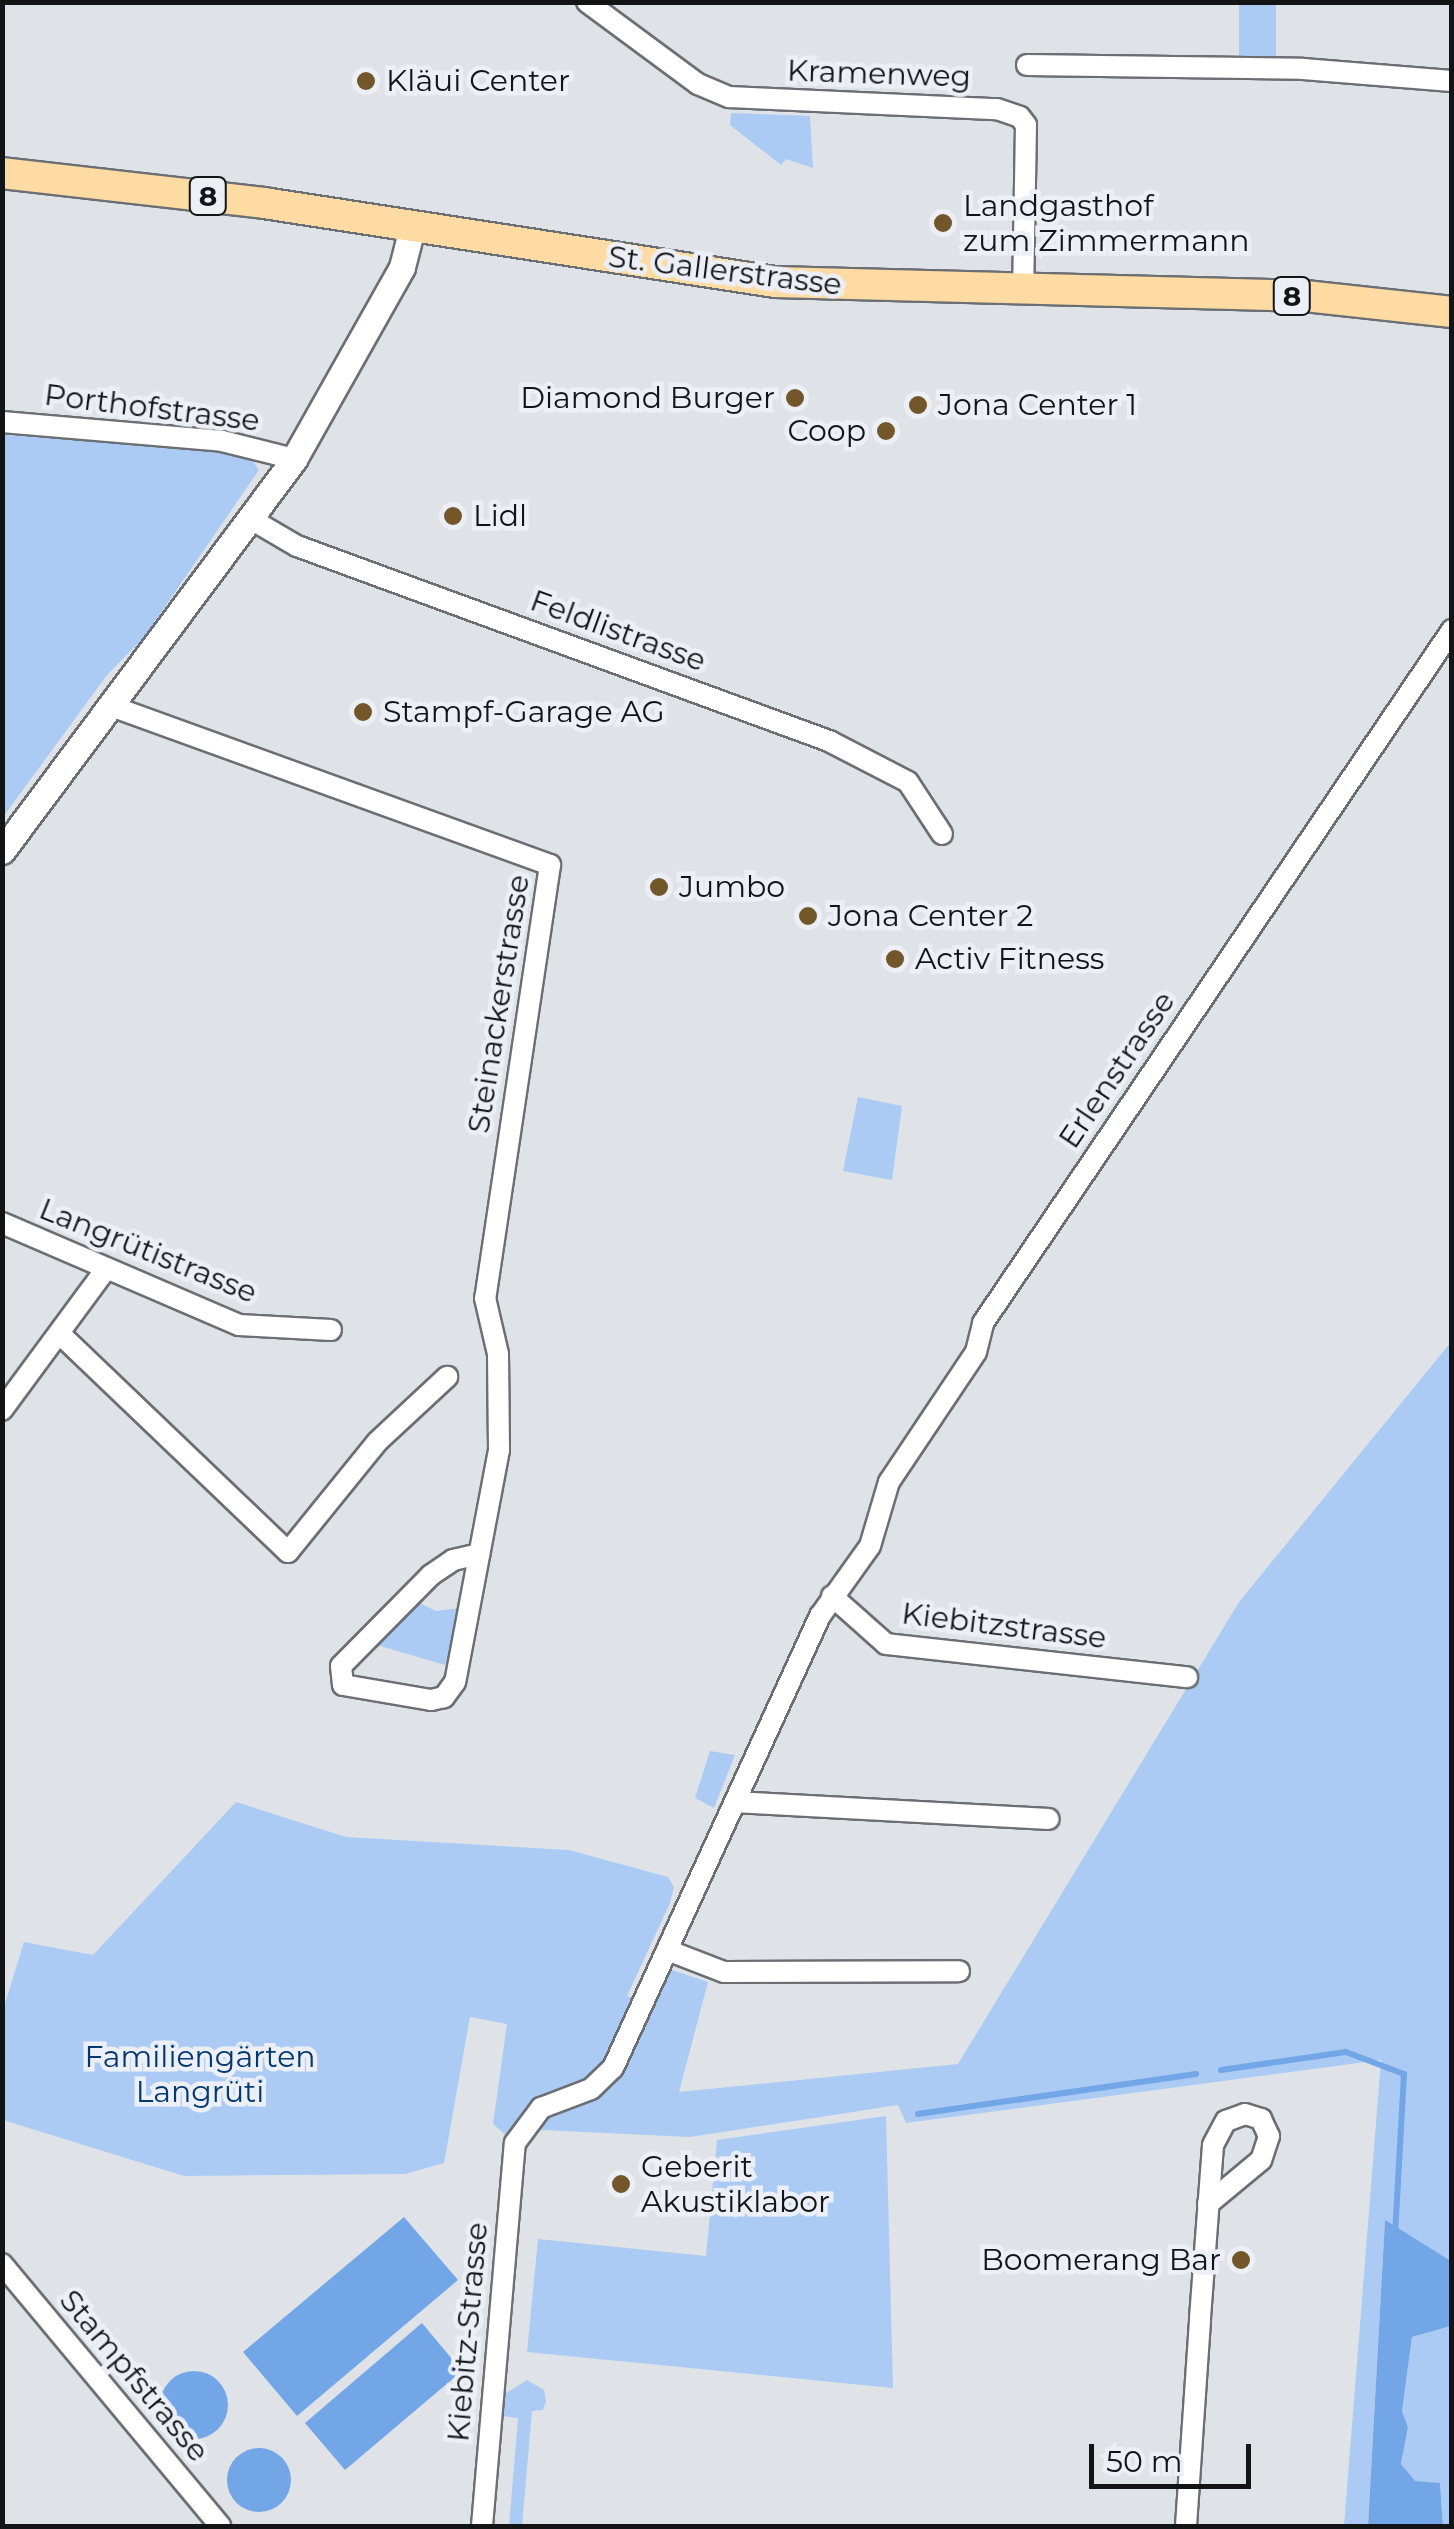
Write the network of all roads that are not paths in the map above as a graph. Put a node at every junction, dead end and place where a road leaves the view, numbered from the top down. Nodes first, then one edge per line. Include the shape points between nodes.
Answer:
1 (587, 2) edge
2 (1027, 65) dead end
3 (1452, 81) edge
4 (2, 173) edge
5 (413, 224) junction
6 (1023, 292) junction
7 (1452, 312) edge
8 (2, 422) edge
9 (294, 459) junction
10 (249, 518) junction
11 (1452, 630) edge
12 (111, 706) junction
13 (942, 834) dead end
14 (2, 851) edge
15 (2, 1223) edge
16 (106, 1269) junction
17 (331, 1330) dead end
18 (61, 1335) junction
19 (447, 1377) dead end
20 (2, 1410) edge
21 (479, 1554) junction
22 (832, 1596) junction
23 (1187, 1677) dead end
24 (736, 1802) junction
25 (1048, 1820) dead end
26 (667, 1950) junction
27 (959, 1971) dead end
28 (1208, 2204) dead end
29 (2, 2264) edge
30 (220, 2526) edge
31 (482, 2526) edge
32 (1186, 2526) edge

1 - 6 street, Kramenweg via 698,84 730,97 997,109 1020,118 1026,125
2 - 3 street via 1303,68
4 - 5 main road, St. Gallerstrasse / 8
5 - 6 main road, St. Gallerstrasse / 8 via 748,280
5 - 9 street via 408,256
6 - 7 main road, St. Gallerstrasse / 8 via 1305,296
8 - 9 street, Porthofstrasse via 222,441
9 - 10 street
10 - 12 street
10 - 13 street, Feldlistrasse via 296,546 829,741 908,782
11 - 22 street, Erlenstrasse via 982,1323 976,1352 890,1482 862,1558
12 - 14 street
12 - 21 street, Steinackerstrasse via 550,865 485,1298 498,1354 499,1450
15 - 16 street, Langrütistrasse
16 - 17 street, Langrütistrasse via 240,1325
16 - 18 street
18 - 19 street via 288,1552 376,1442
18 - 20 street
21 - 21 street, Steinackerstrasse via 452,1692 431,1700 343,1684 341,1666 431,1576 453,1560
22 - 23 street, Kiebitzstrasse via 886,1644
22 - 24 street
24 - 25 street
24 - 26 street
26 - 27 street via 724,1972
26 - 31 street, Kiebitz-Strasse via 608,2075 541,2108 514,2144
28 - 32 street
29 - 30 street, Stampfstrasse

